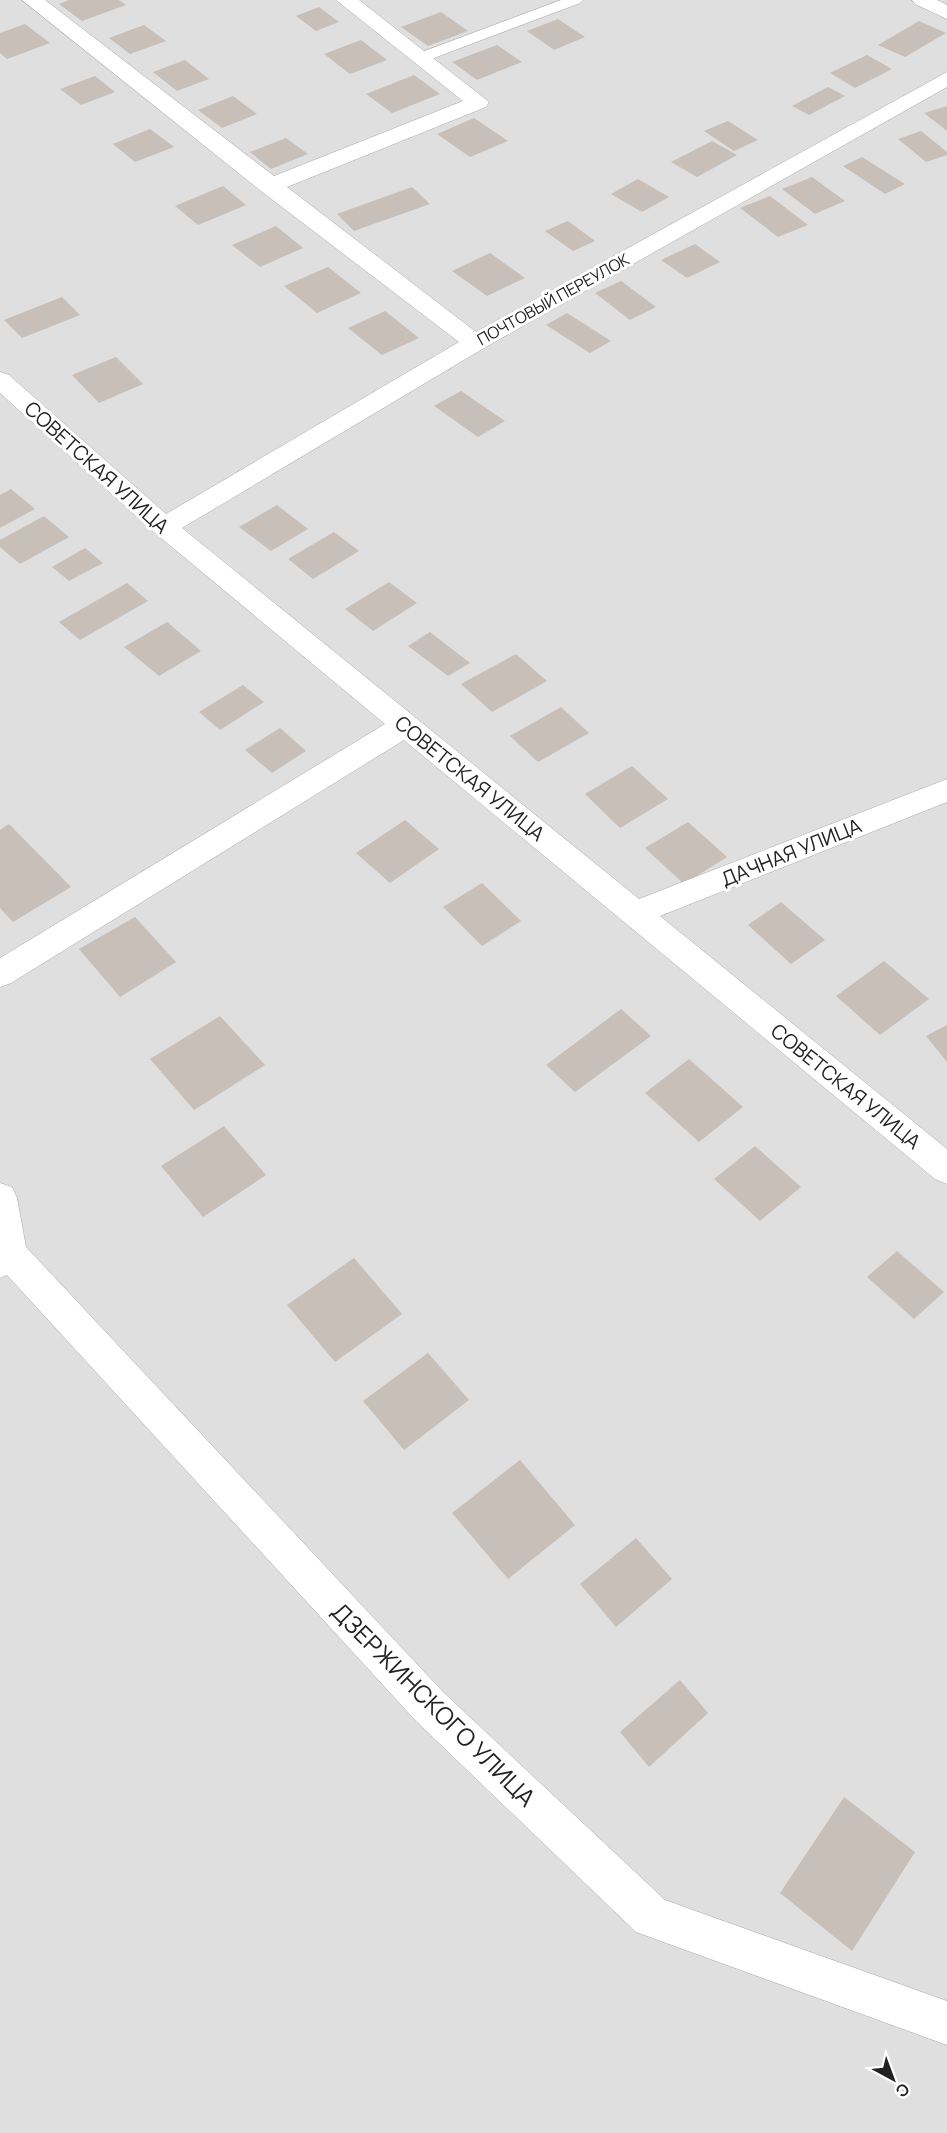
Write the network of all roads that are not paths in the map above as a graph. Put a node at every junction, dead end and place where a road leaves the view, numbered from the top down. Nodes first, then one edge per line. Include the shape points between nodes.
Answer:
1 (32, 0) edge
2 (346, 0) edge
3 (575, 0) edge
4 (922, 0) edge
5 (947, 14) edge
6 (420, 58) junction
7 (947, 78) edge
8 (269, 186) junction
9 (475, 343) junction
10 (0, 380) edge
11 (164, 527) junction
12 (405, 725) junction
13 (947, 790) edge
14 (635, 913) junction
15 (0, 974) edge
16 (947, 1169) edge
17 (0, 1198) edge
18 (5, 1258) edge
19 (947, 2023) edge

1 - 8 street
2 - 6 street
3 - 6 lane
4 - 5 street
6 - 8 street via 478,102
7 - 9 street, ПОЧТОВЫЙ ПЕРЕУЛОК
8 - 9 street
9 - 11 street, ПОЧТОВЫЙ ПЕРЕУЛОК
10 - 11 street, СОВЕТСКАЯ УЛИЦА
11 - 12 street, СОВЕТСКАЯ УЛИЦА
12 - 14 street, СОВЕТСКАЯ УЛИЦА
12 - 15 street
13 - 14 street, ДАЧНАЯ УЛИЦА
14 - 16 street, СОВЕТСКАЯ УЛИЦА
17 - 18 street
18 - 19 street, ДЗЕРЖИНСКОГО УЛИЦА via 430,1707 651,1917

